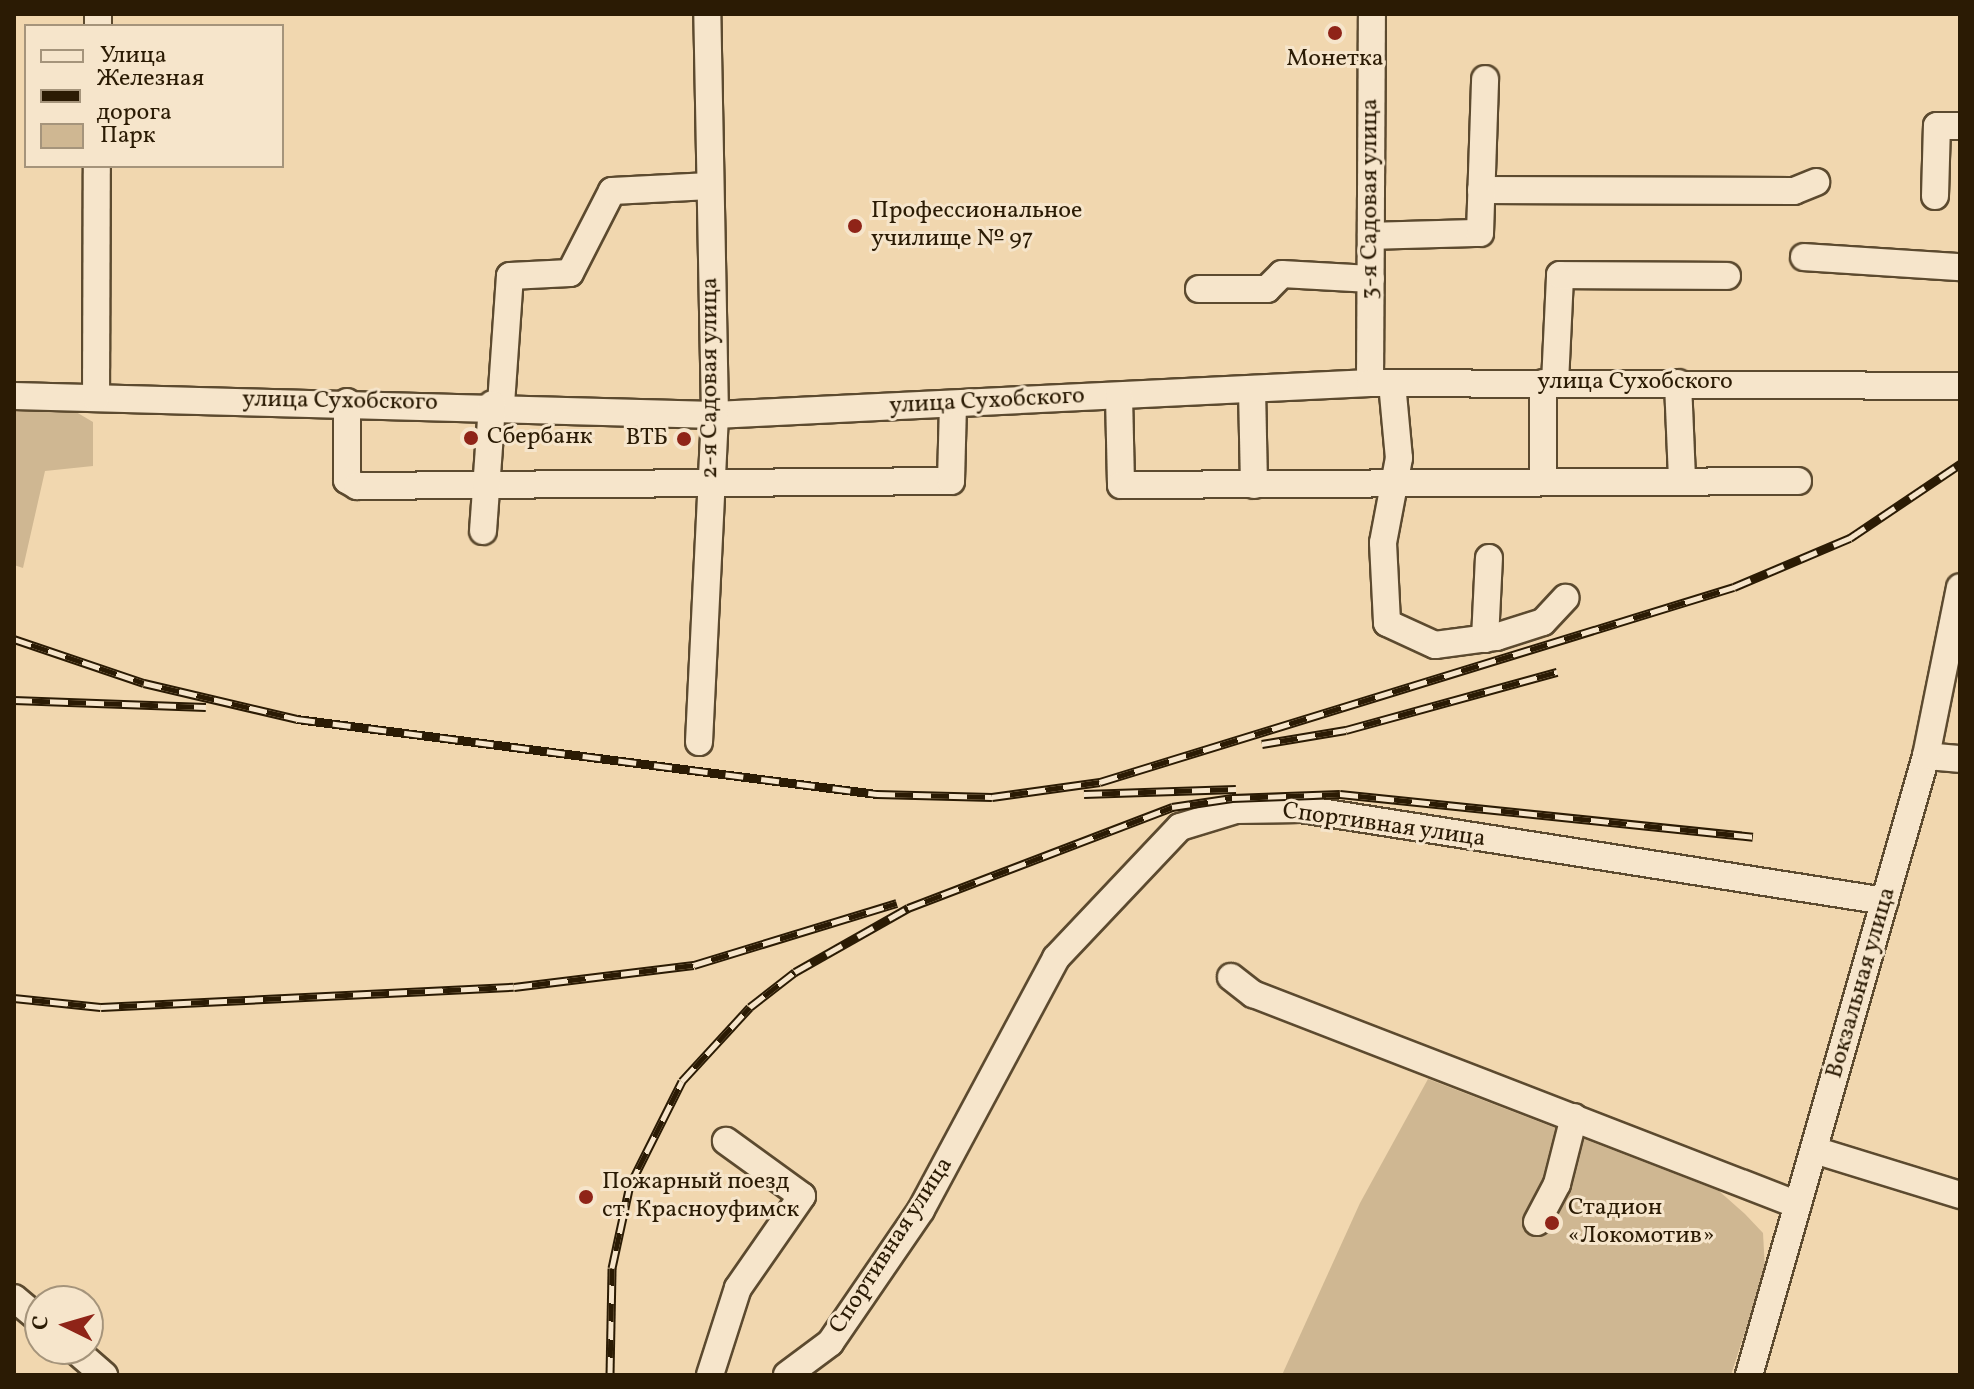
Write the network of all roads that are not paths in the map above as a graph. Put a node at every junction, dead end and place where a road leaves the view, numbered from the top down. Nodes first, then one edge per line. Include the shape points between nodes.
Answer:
1 (707, 14) edge
2 (1372, 14) edge
3 (1485, 79) dead end
4 (1960, 126) edge
5 (97, 168) edge
6 (1816, 182) dead end
7 (710, 186) junction
8 (1481, 190) junction
9 (1935, 196) dead end
10 (1371, 236) junction
11 (1804, 257) dead end
12 (1960, 267) edge
13 (1727, 276) dead end
14 (1371, 279) junction
15 (1199, 289) dead end
16 (1381, 383) junction
17 (1549, 383) junction
18 (1678, 383) junction
19 (1960, 386) edge
20 (1252, 389) junction
21 (14, 396) edge
22 (1119, 396) junction
23 (96, 398) junction
24 (347, 402) junction
25 (496, 404) junction
26 (953, 404) junction
27 (715, 415) junction
28 (1543, 479) junction
29 (1682, 480) junction
30 (711, 481) junction
31 (1798, 481) dead end
32 (486, 485) junction
33 (1254, 485) junction
34 (1394, 485) junction
35 (483, 531) dead end
36 (1489, 558) dead end
37 (1960, 587) edge
38 (1565, 598) dead end
39 (1485, 639) junction
40 (699, 742) dead end
41 (1926, 756) junction
42 (1960, 759) edge
43 (1885, 901) junction
44 (1231, 977) dead end
45 (1574, 1117) junction
46 (726, 1141) dead end
47 (1814, 1150) junction
48 (1960, 1195) edge
49 (1798, 1205) junction
50 (1537, 1222) dead end
51 (710, 1375) edge
52 (787, 1375) edge
53 (1749, 1375) edge

1 - 7 street, 2-я Садовая улица
2 - 10 street, 3-я Садовая улица
3 - 8 street
4 - 9 street via 1937,126
5 - 23 street
6 - 8 street via 1794,191
7 - 25 street via 612,191 570,273 510,276
7 - 27 street, 2-я Садовая улица
8 - 10 street via 1480,233
10 - 14 street, 3-я Садовая улица
11 - 12 street
13 - 17 street via 1560,275
14 - 15 street via 1282,274 1267,289
14 - 16 street, 3-я Садовая улица
16 - 17 street, улица Сухобского
16 - 20 street, улица Сухобского
16 - 34 street, 3-я Садовая улица
17 - 18 street, улица Сухобского
17 - 28 street
18 - 19 street, улица Сухобского
18 - 29 street
20 - 22 street, улица Сухобского
20 - 33 street
21 - 23 street, улица Сухобского
22 - 26 street, улица Сухобского
22 - 33 street via 1121,485
23 - 24 street, улица Сухобского
24 - 25 street, улица Сухобского
24 - 32 street via 347,480 357,486
25 - 27 street, улица Сухобского
25 - 32 street
26 - 27 street, улица Сухобского
26 - 30 street via 951,481
27 - 30 street, 2-я Садовая улица
28 - 29 street
28 - 34 street
29 - 31 street
30 - 32 street
30 - 40 street, 2-я Садовая улица
32 - 35 street
33 - 34 street
34 - 39 street, 3-я Садовая улица via 1383,543 1387,623 1435,645
36 - 39 street
37 - 41 street, Вокзальная улица
38 - 39 street via 1543,622
41 - 42 street
41 - 43 street, Вокзальная улица
43 - 47 street, Вокзальная улица
43 - 52 street, Спортивная улица via 1301,809 1236,810 1180,827 1056,958 921,1210 830,1343
44 - 45 street via 1253,994
45 - 49 street
45 - 50 street via 1557,1184
46 - 51 street via 802,1196 738,1288
47 - 48 street
47 - 49 street, Вокзальная улица
49 - 53 street, Вокзальная улица

